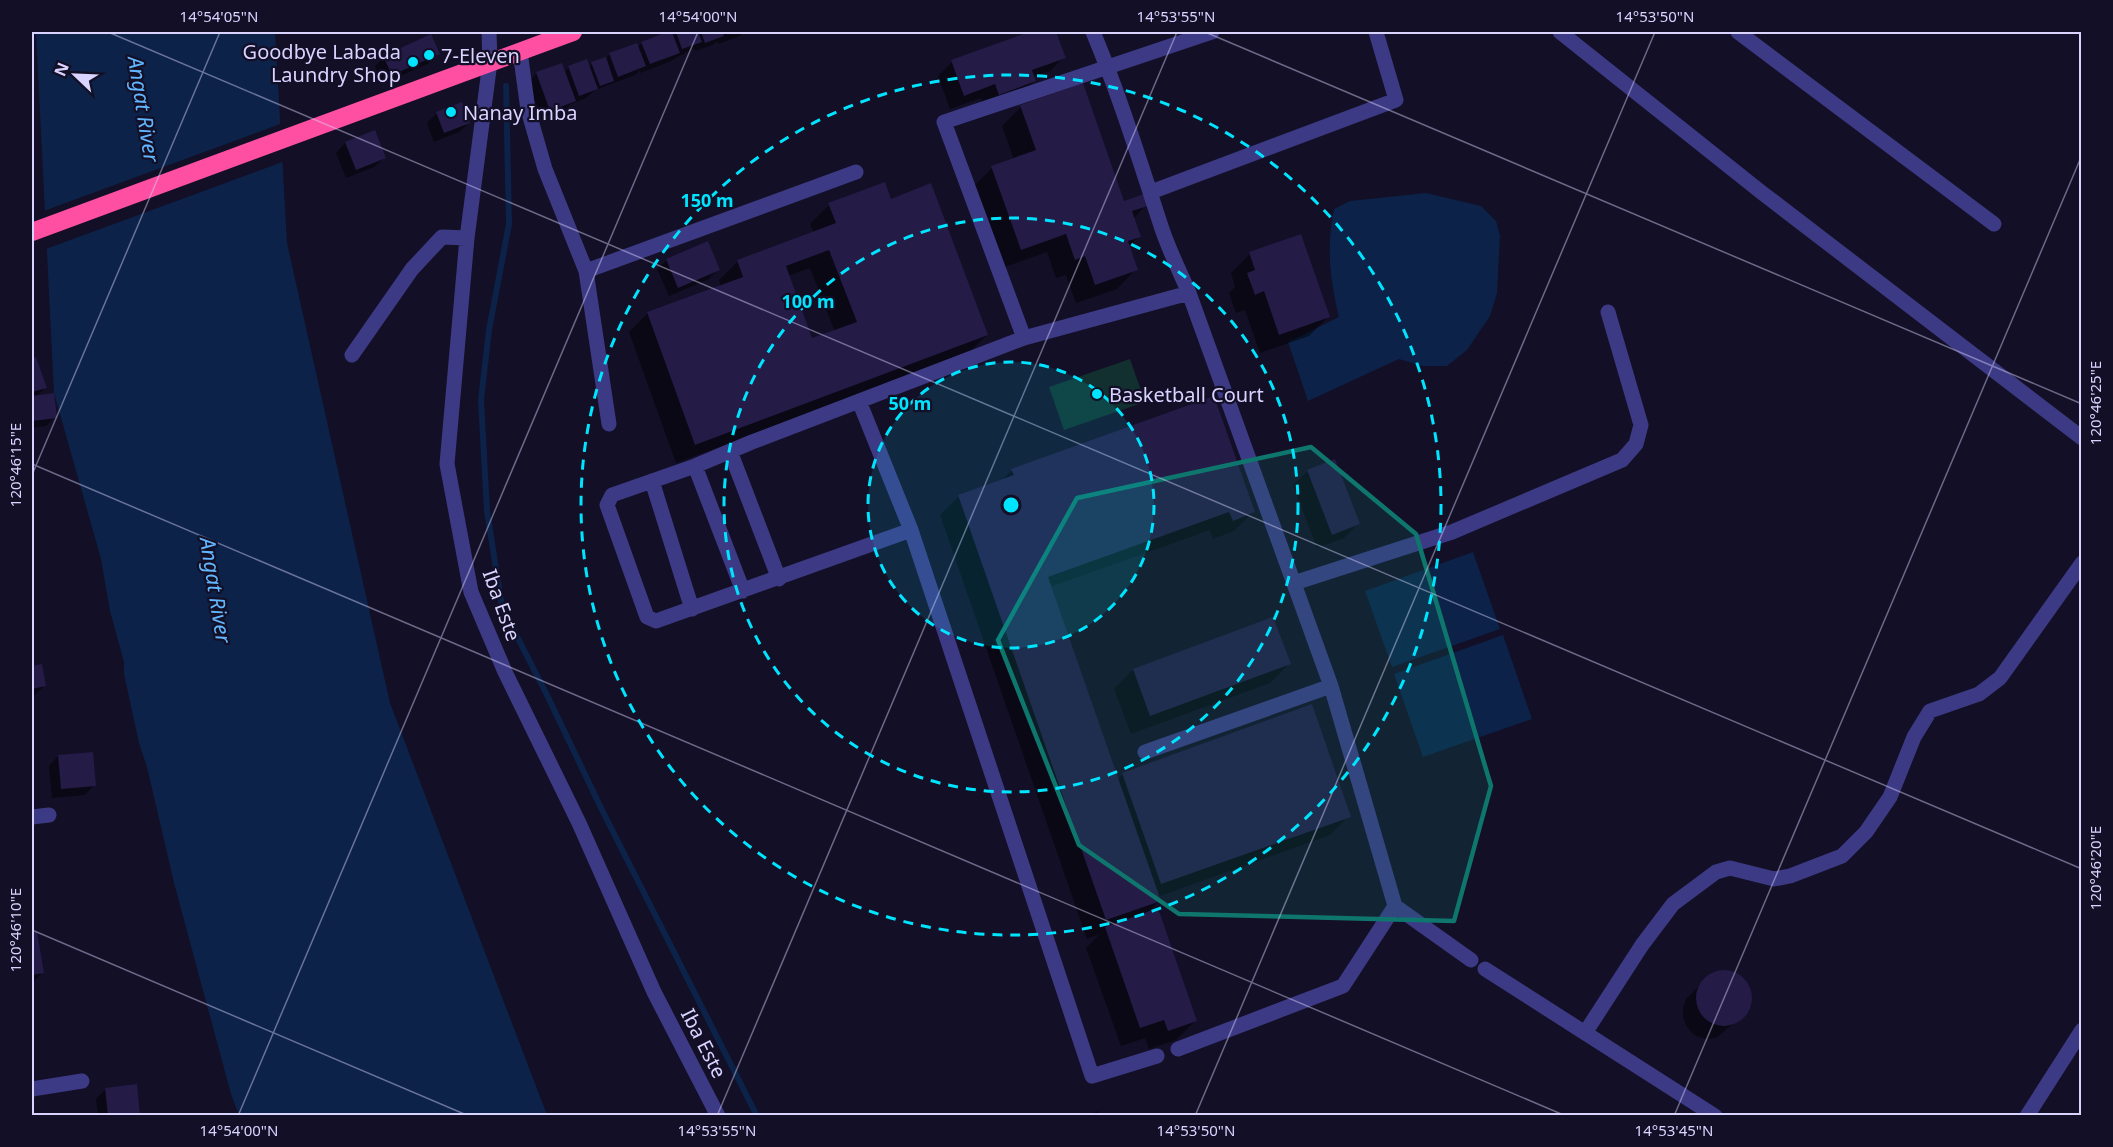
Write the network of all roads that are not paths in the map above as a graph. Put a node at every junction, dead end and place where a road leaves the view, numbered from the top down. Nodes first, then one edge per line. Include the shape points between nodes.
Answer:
1 (489, 32) edge
2 (573, 32) edge
3 (1094, 32) edge
4 (1212, 32) edge
5 (1376, 32) edge
6 (1560, 32) edge
7 (1738, 32) edge
8 (520, 51) junction
9 (490, 62) junction
10 (1108, 66) junction
11 (856, 172) dead end
12 (1151, 192) junction
13 (1994, 224) dead end
14 (32, 232) edge
15 (467, 238) junction
16 (586, 272) junction
17 (1189, 293) junction
18 (1608, 312) dead end
19 (1024, 338) junction
20 (352, 356) dead end
21 (859, 401) junction
22 (609, 424) dead end
23 (2082, 438) edge
24 (730, 451) junction
25 (695, 466) junction
26 (652, 481) junction
27 (911, 530) junction
28 (2082, 562) edge
29 (779, 579) junction
30 (1294, 583) junction
31 (743, 591) junction
32 (692, 609) junction
33 (1331, 686) junction
34 (1145, 752) dead end
35 (49, 815) dead end
36 (32, 817) edge
37 (1395, 906) junction
38 (1471, 960) dead end
39 (1485, 969) dead end
40 (2082, 1030) edge
41 (1586, 1033) junction
42 (1178, 1049) dead end
43 (1157, 1056) dead end
44 (82, 1081) dead end
45 (32, 1089) edge
46 (718, 1116) edge
47 (1715, 1116) edge
48 (2027, 1116) edge

1 - 9 street, Iba Este
2 - 8 highway
3 - 10 street
4 - 10 street
5 - 12 street via 1396,100
6 - 23 street
7 - 13 street
8 - 9 highway
8 - 16 street via 528,110 542,159
9 - 14 highway
9 - 15 street, Iba Este
10 - 12 street
10 - 19 street via 944,122
11 - 16 street
12 - 17 street via 1162,230
15 - 20 street via 442,237 412,269
15 - 46 street, Iba Este via 447,464 471,592 654,992
16 - 22 street
17 - 19 street
17 - 30 street
18 - 30 street via 1641,425 1636,444 1622,460 1452,532
19 - 21 street
21 - 24 street
21 - 27 street
24 - 25 street
24 - 29 street
25 - 26 street
25 - 31 street
26 - 32 street
26 - 32 street via 612,495 607,506 647,617 656,621
27 - 29 street
27 - 43 street via 1092,1076
28 - 41 street via 2000,678 1979,694 1930,711 1914,737 1890,797 1866,832 1842,856 1774,879 1730,868 1716,872 1673,904
29 - 31 street
30 - 33 street
31 - 32 street
33 - 34 street
33 - 37 street
35 - 36 street
37 - 38 street
37 - 42 street via 1343,986
39 - 41 street
40 - 48 street
41 - 47 street
44 - 45 street

